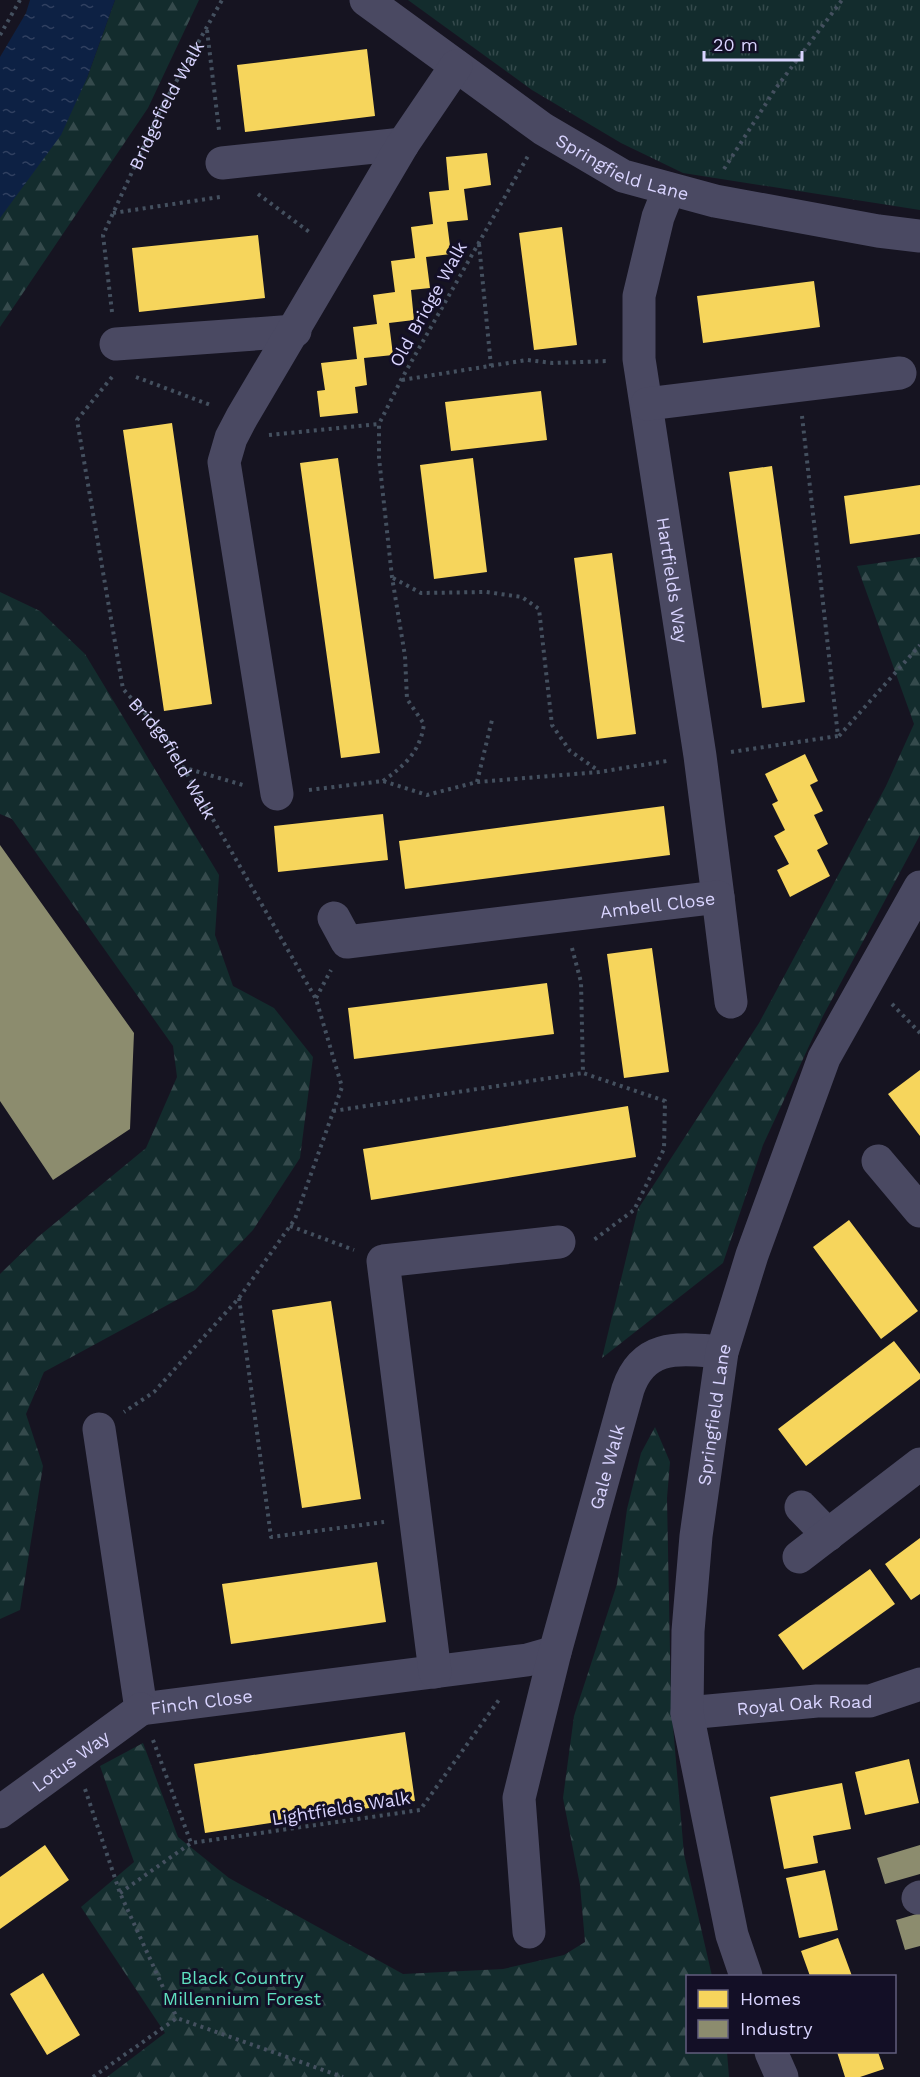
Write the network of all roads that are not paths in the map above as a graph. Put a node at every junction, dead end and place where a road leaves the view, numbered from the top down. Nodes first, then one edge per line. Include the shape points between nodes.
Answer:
1 (366, 0) edge
2 (456, 66) junction
3 (403, 144) junction
4 (222, 163) road end
5 (669, 189) junction
6 (920, 236) edge
7 (294, 331) junction
8 (117, 357) road end
9 (900, 373) dead end
10 (647, 404) junction
11 (277, 794) road end
12 (920, 886) edge
13 (718, 897) junction
14 (334, 918) dead end
15 (731, 1002) dead end
16 (878, 1161) dead end
17 (920, 1211) edge
18 (559, 1242) road end
19 (722, 1352) junction
20 (99, 1429) road end
21 (920, 1464) edge
22 (801, 1507) dead end
23 (828, 1535) junction
24 (799, 1557) dead end
25 (541, 1656) junction
26 (435, 1672) junction
27 (920, 1684) edge
28 (141, 1709) junction
29 (687, 1713) junction
30 (0, 1812) edge
31 (529, 1932) dead end
32 (745, 1975) edge
33 (771, 2053) edge
34 (782, 2077) edge

1 - 2 street, Springfield Lane
2 - 3 street
2 - 5 street, Springfield Lane via 543,129 623,176
3 - 4 street
3 - 7 street
5 - 6 street, Springfield Lane via 715,201
5 - 10 street, Hartfields Way via 657,217 639,296 639,359
7 - 8 street
7 - 11 street via 236,428 224,462
9 - 10 street
10 - 13 street, Hartfields Way
12 - 19 street, Springfield Lane via 824,1058 752,1255
13 - 14 street, Ambell Close via 347,942
13 - 15 street, Ambell Close
16 - 17 street
18 - 26 street via 383,1260
19 - 25 street, Gale Walk via 672,1349 645,1361 634,1372
19 - 29 street, Springfield Lane via 696,1536 688,1631
20 - 28 street, Finch Close
21 - 23 street
22 - 23 street
23 - 24 street
25 - 26 street
25 - 31 street, Gale Walk via 519,1798
26 - 28 street, Finch Close
27 - 29 street, Royal Oak Road via 870,1701 817,1701
28 - 30 street, Lotus Way
29 - 32 street, Springfield Lane via 732,1935
33 - 34 street

